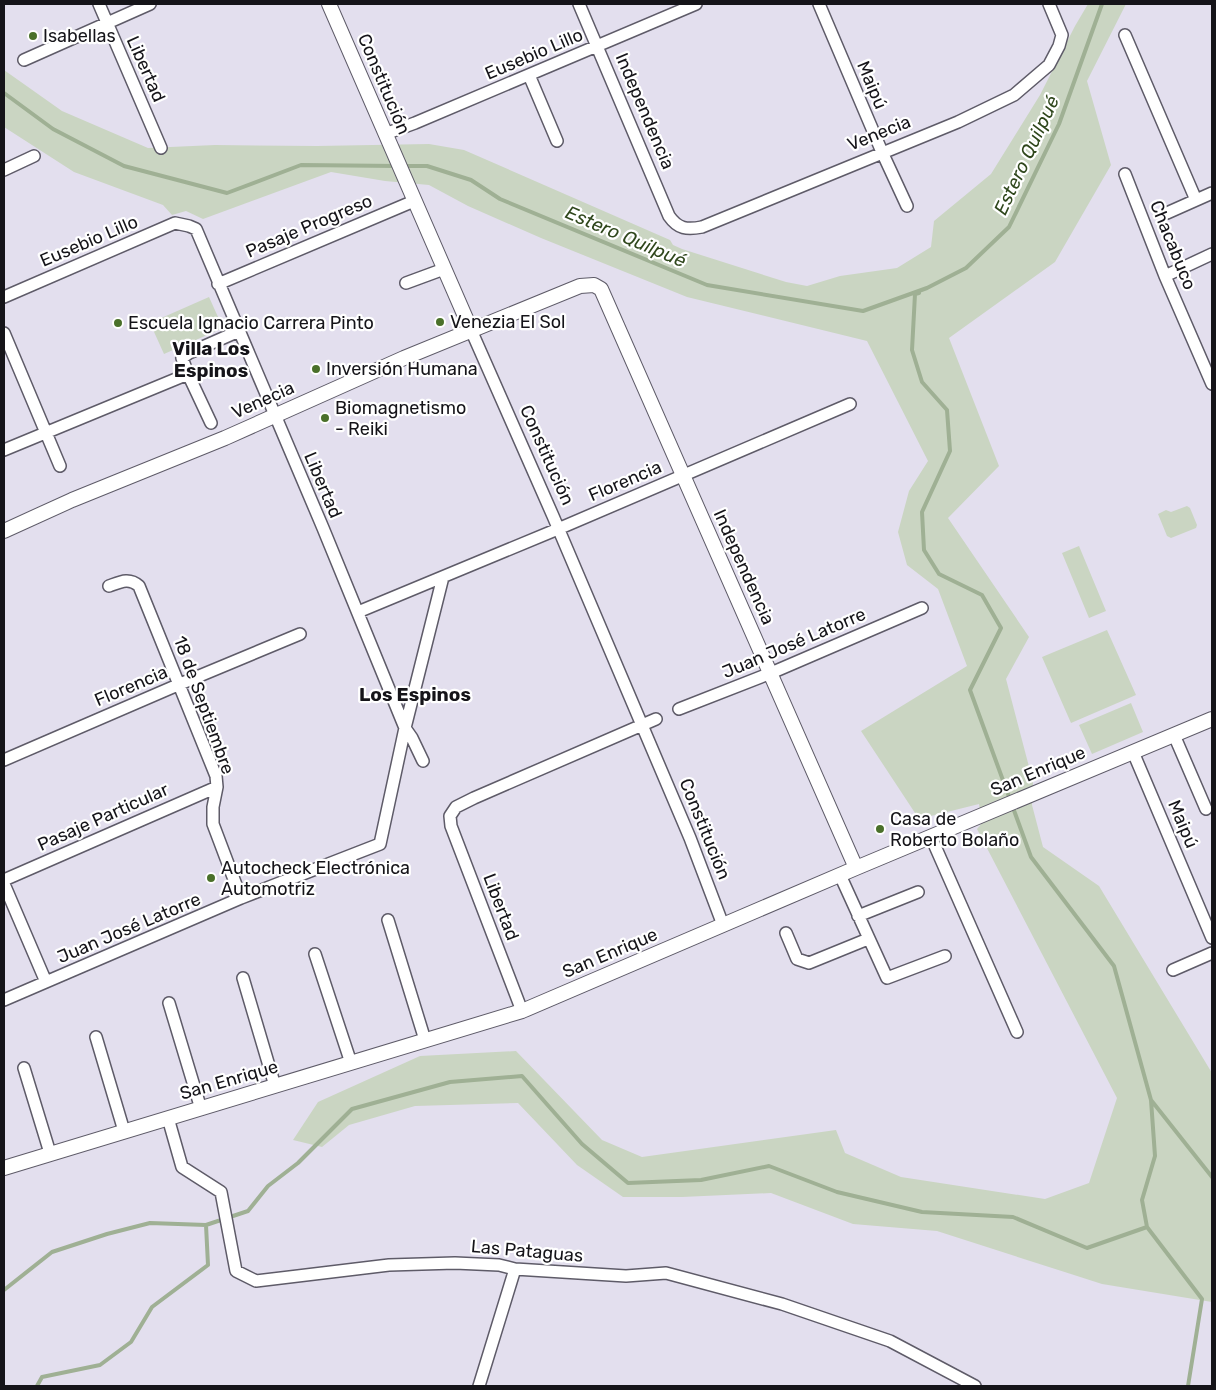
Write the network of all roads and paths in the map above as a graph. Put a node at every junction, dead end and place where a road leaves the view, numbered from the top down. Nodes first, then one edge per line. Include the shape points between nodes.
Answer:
1 (99, 4) edge
2 (150, 4) edge
3 (329, 4) edge
4 (579, 4) edge
5 (696, 4) edge
6 (819, 4) edge
7 (1049, 4) edge
8 (107, 22) junction
9 (1125, 35) dead end
10 (598, 46) junction
11 (24, 60) dead end
12 (529, 75) junction
13 (387, 138) junction
14 (557, 141) dead end
15 (161, 148) dead end
16 (882, 152) junction
17 (34, 156) dead end
18 (4, 170) edge
19 (1125, 174) dead end
20 (1212, 193) edge
21 (1196, 200) junction
22 (414, 201) junction
23 (907, 206) dead end
24 (1167, 213) dead end
25 (189, 226) joint
26 (682, 228) joint
27 (1212, 254) edge
28 (444, 269) junction
29 (1165, 276) junction
30 (406, 283) dead end
31 (218, 284) junction
32 (594, 285) joint
33 (4, 297) edge
34 (471, 330) junction
35 (239, 331) junction
36 (4, 333) edge
37 (188, 374) junction
38 (1212, 384) edge
39 (850, 404) dead end
40 (275, 415) junction
41 (211, 423) dead end
42 (46, 432) junction
43 (4, 450) edge
44 (60, 466) dead end
45 (683, 475) junction
46 (558, 529) junction
47 (4, 531) edge
48 (443, 577) junction
49 (109, 586) dead end
50 (922, 608) dead end
51 (358, 612) junction
52 (300, 634) dead end
53 (770, 673) junction
54 (180, 684) junction
55 (679, 709) dead end
56 (656, 719) dead end
57 (1212, 719) edge
58 (642, 726) junction
59 (405, 728) junction
60 (1174, 736) junction
61 (1132, 752) junction
62 (4, 760) edge
63 (423, 762) dead end
64 (217, 787) junction
65 (1206, 809) dead end
66 (931, 837) junction
67 (856, 868) junction
68 (840, 875) junction
69 (4, 880) edge
70 (4, 884) edge
71 (918, 892) dead end
72 (241, 898) junction
73 (858, 916) junction
74 (388, 920) dead end
75 (723, 925) junction
76 (786, 933) dead end
77 (1212, 938) edge
78 (868, 939) junction
79 (315, 954) dead end
80 (1212, 954) edge
81 (945, 956) dead end
82 (1173, 970) dead end
83 (243, 978) dead end
84 (46, 982) junction
85 (4, 1000) edge
86 (169, 1003) dead end
87 (522, 1011) junction
88 (1017, 1032) dead end
89 (96, 1038) dead end
90 (425, 1040) junction
91 (351, 1063) junction
92 (24, 1068) dead end
93 (275, 1086) junction
94 (201, 1109) junction
95 (168, 1118) junction
96 (124, 1131) junction
97 (50, 1153) junction
98 (4, 1168) edge
99 (515, 1269) junction
100 (479, 1386) edge
101 (975, 1386) edge

1 - 8 street, Libertad
2 - 8 street
3 - 13 street, Constitución
4 - 10 street, Independencia
5 - 10 street, Eusebio Lillo
6 - 16 street, Maipú
7 - 16 street, Venecia via 1062,35 1050,66 1014,95 958,122
8 - 11 street
8 - 15 street, Libertad
9 - 21 street
10 - 12 street, Eusebio Lillo
10 - 26 street, Independencia via 669,216
12 - 13 street, Eusebio Lillo
12 - 14 street
13 - 22 street, Constitución
16 - 23 street, Maipú
16 - 26 street, Venecia via 702,227
17 - 18 street
19 - 29 street, Chacabuco
20 - 21 street
21 - 24 street
22 - 28 street, Constitución
22 - 31 street, Pasaje Progreso
25 - 31 street, Libertad via 196,229
25 - 33 street, Eusebio Lillo via 175,223
27 - 29 street
28 - 30 street
28 - 34 street, Constitución
29 - 38 street, Chacabuco
31 - 35 street, Libertad
32 - 34 street, Venecia via 580,286
32 - 45 street, Independencia via 601,289
34 - 40 street, Venecia
34 - 46 street, Constitución
35 - 37 street via 182,358
35 - 40 street, Libertad
36 - 42 street
37 - 41 street
37 - 42 street
39 - 45 street, Florencia
40 - 47 street, Venecia
40 - 51 street, Libertad
42 - 43 street
42 - 44 street
45 - 46 street, Florencia
45 - 53 street, Independencia
46 - 48 street, Florencia
46 - 58 street, Constitución
48 - 51 street, Florencia
48 - 59 street
49 - 54 street, 18 de Septiembre via 134,581 139,586
50 - 53 street, Juan José Latorre
51 - 59 street, Libertad
52 - 54 street, Florencia
53 - 55 street, Juan José Latorre
53 - 67 street, Independencia
54 - 62 street, Florencia
54 - 64 street, 18 de Septiembre via 216,776
56 - 58 street
57 - 60 street, San Enrique
58 - 75 street, Constitución
58 - 87 street, Libertad via 474,798 456,807 450,816 451,826
59 - 63 street, Libertad
59 - 72 street, Juan José Latorre via 380,844
60 - 61 street, San Enrique
60 - 65 street
61 - 66 street, San Enrique
61 - 77 street, Maipú
64 - 69 street, Pasaje Particular
64 - 72 street, 18 de Septiembre via 213,824
66 - 67 street, San Enrique
66 - 88 street
67 - 68 street, San Enrique
68 - 73 street
68 - 75 street, San Enrique
70 - 84 street
71 - 73 street
72 - 84 street, Juan José Latorre
73 - 78 street
74 - 90 street
75 - 87 street, San Enrique
76 - 78 street via 797,959 809,963
78 - 81 street via 887,978
79 - 91 street
80 - 82 street
83 - 93 street
84 - 85 street, Juan José Latorre
86 - 94 street
87 - 90 street, San Enrique
89 - 96 street
90 - 91 street, San Enrique
91 - 93 street, San Enrique
92 - 97 street
93 - 94 street, San Enrique
94 - 95 street, San Enrique
95 - 96 street, San Enrique
95 - 99 street, Las Pataguas via 182,1167 221,1192 236,1271 256,1281 389,1265 455,1263
96 - 97 street, San Enrique
97 - 98 street, San Enrique
99 - 100 street
99 - 101 street, Las Pataguas via 626,1276 666,1273 782,1304 890,1341

